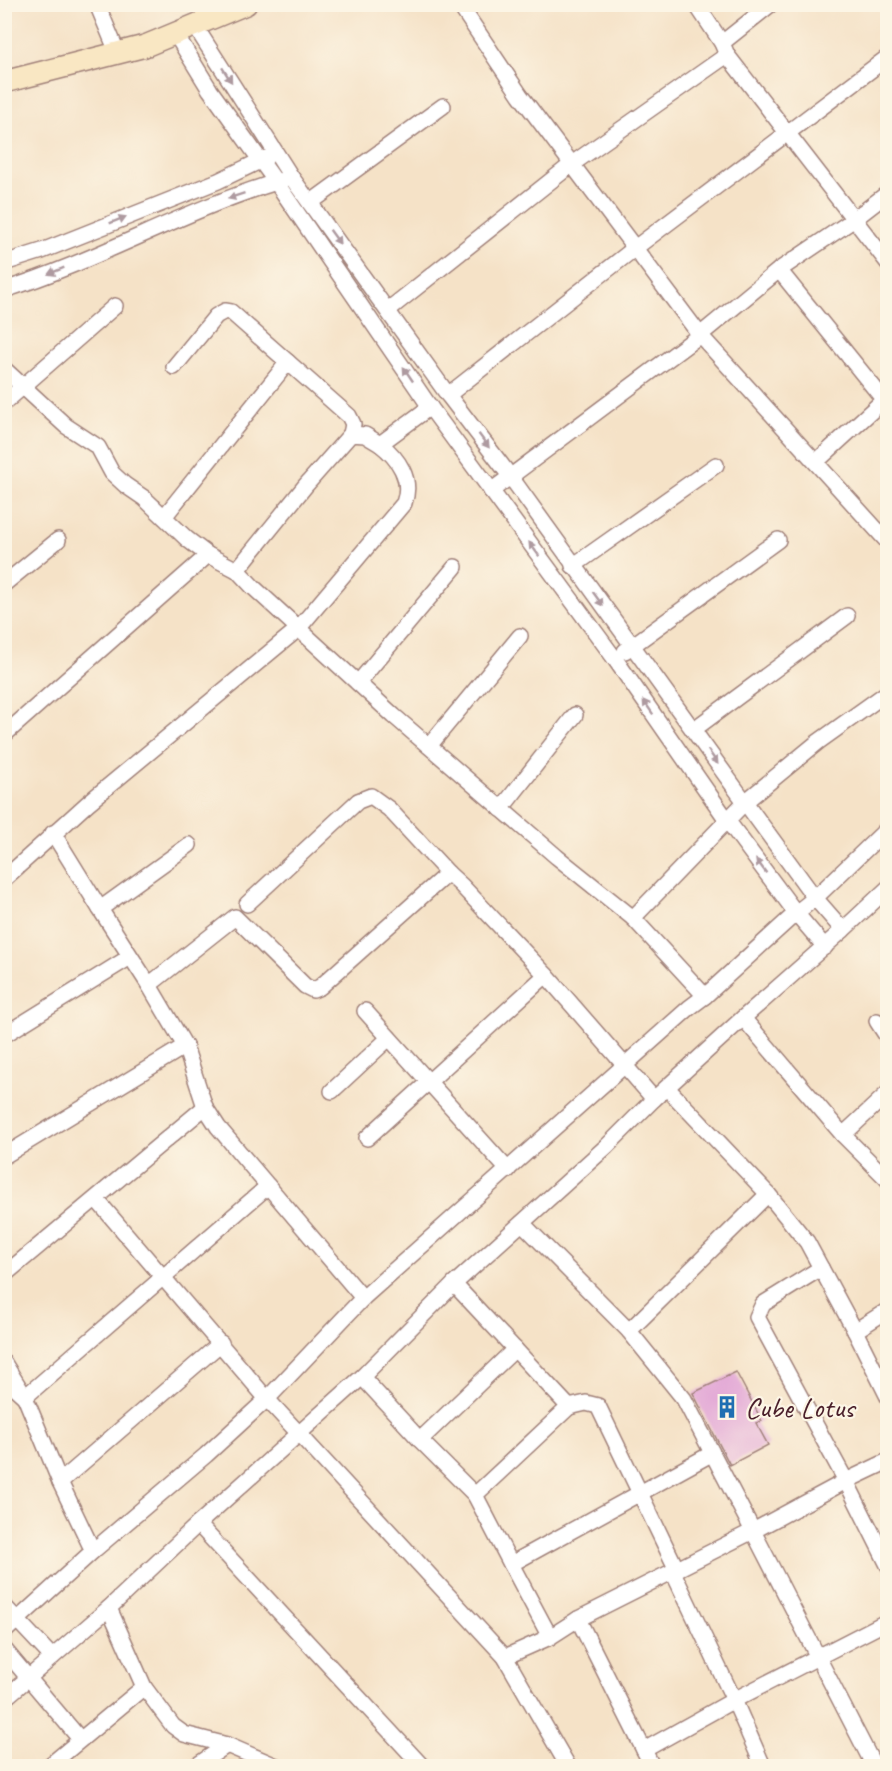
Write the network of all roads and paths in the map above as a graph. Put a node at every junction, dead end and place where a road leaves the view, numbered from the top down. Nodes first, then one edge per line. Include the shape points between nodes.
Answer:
1 (97, 4) edge
2 (459, 4) edge
3 (696, 4) edge
4 (771, 4) edge
5 (242, 5) edge
6 (195, 26) junction
7 (175, 33) junction
8 (724, 49) junction
9 (118, 54) junction
10 (888, 57) edge
11 (4, 82) edge
12 (443, 106) dead end
13 (787, 135) junction
14 (278, 153) junction
15 (258, 160) junction
16 (572, 164) junction
17 (291, 178) junction
18 (276, 182) junction
19 (888, 193) edge
20 (310, 203) junction
21 (853, 220) junction
22 (635, 248) junction
23 (4, 263) edge
24 (888, 263) edge
25 (779, 270) junction
26 (4, 290) edge
27 (115, 306) dead end
28 (388, 310) junction
29 (700, 334) junction
30 (288, 362) junction
31 (174, 367) dead end
32 (4, 369) edge
33 (23, 386) junction
34 (448, 395) junction
35 (886, 398) edge
36 (4, 403) edge
37 (430, 406) junction
38 (351, 434) junction
39 (380, 444) junction
40 (816, 462) junction
41 (716, 465) dead end
42 (510, 476) junction
43 (491, 491) junction
44 (164, 517) junction
45 (58, 540) dead end
46 (778, 540) dead end
47 (887, 540) edge
48 (208, 555) junction
49 (573, 566) junction
50 (455, 567) dead end
51 (237, 570) junction
52 (4, 584) edge
53 (847, 616) dead end
54 (298, 629) junction
55 (520, 636) dead end
56 (632, 646) junction
57 (615, 659) junction
58 (358, 683) junction
59 (888, 692) edge
60 (575, 715) dead end
61 (693, 730) junction
62 (4, 735) edge
63 (429, 746) junction
64 (745, 802) junction
65 (501, 809) junction
66 (727, 820) junction
67 (888, 828) edge
68 (53, 833) junction
69 (189, 845) dead end
70 (448, 873) junction
71 (4, 879) edge
72 (888, 888) edge
73 (815, 898) junction
74 (247, 904) dead end
75 (100, 909) junction
76 (796, 913) junction
77 (633, 918) junction
78 (843, 930) junction
79 (825, 947) junction
80 (130, 957) junction
81 (546, 975) junction
82 (148, 985) junction
83 (705, 996) junction
84 (365, 1011) dead end
85 (743, 1018) junction
86 (877, 1021) dead end
87 (4, 1035) edge
88 (389, 1038) junction
89 (888, 1038) edge
90 (185, 1046) junction
91 (625, 1066) junction
92 (430, 1082) junction
93 (667, 1088) junction
94 (332, 1091) dead end
95 (888, 1093) edge
96 (654, 1099) junction
97 (205, 1107) junction
98 (843, 1135) junction
99 (367, 1138) dead end
100 (4, 1156) edge
101 (508, 1170) junction
102 (888, 1180) edge
103 (268, 1186) junction
104 (768, 1194) junction
105 (96, 1199) junction
106 (522, 1224) junction
107 (821, 1268) junction
108 (4, 1275) edge
109 (164, 1278) junction
110 (454, 1284) junction
111 (363, 1298) junction
112 (888, 1310) edge
113 (629, 1331) junction
114 (855, 1331) junction
115 (221, 1344) junction
116 (515, 1349) junction
117 (4, 1363) edge
118 (362, 1377) junction
119 (4, 1378) edge
120 (888, 1397) edge
121 (25, 1398) junction
122 (267, 1399) junction
123 (569, 1407) junction
124 (299, 1434) junction
125 (420, 1440) junction
126 (711, 1454) junction
127 (888, 1461) edge
128 (846, 1481) junction
129 (60, 1482) junction
130 (639, 1493) junction
131 (475, 1495) junction
132 (198, 1524) junction
133 (753, 1531) junction
134 (93, 1551) junction
135 (511, 1564) junction
136 (888, 1565) edge
137 (675, 1571) junction
138 (4, 1606) edge
139 (109, 1608) junction
140 (578, 1619) junction
141 (17, 1621) junction
142 (888, 1621) edge
143 (4, 1632) edge
144 (550, 1637) junction
145 (4, 1649) edge
146 (52, 1657) junction
147 (505, 1657) junction
148 (818, 1657) junction
149 (30, 1677) junction
150 (144, 1687) junction
151 (4, 1700) edge
152 (734, 1700) junction
153 (80, 1739) junction
154 (227, 1745) junction
155 (644, 1750) junction
156 (50, 1767) edge
157 (196, 1767) edge
158 (276, 1767) edge
159 (422, 1767) edge
160 (568, 1767) edge
161 (652, 1767) edge
162 (763, 1767) edge
163 (874, 1767) edge

1 - 9 street
2 - 16 street
3 - 8 street
4 - 8 street
5 - 6 street
6 - 7 street
6 -> 14 street
7 - 9 street
7 - 15 street
8 - 13 street
8 - 16 street
9 - 11 street
10 - 13 street
12 - 20 street
13 - 21 street
13 - 22 street
14 - 15 street
14 - 17 street
15 - 18 street
23 -> 15 street via 207,185
16 - 22 street
16 - 28 street
17 - 18 street
17 - 20 street
18 -> 26 street
37 -> 18 street
19 - 21 street
20 -> 28 street
21 - 24 street
21 - 25 street
22 - 29 street
22 - 34 street
25 - 29 street
25 - 35 street
27 - 33 street
28 - 34 street
29 - 40 street
29 - 42 street
30 - 31 street via 225,311 216,316
30 - 38 street via 349,416 353,424
30 - 44 street
32 - 33 street
33 - 36 street
33 - 44 street via 66,426 98,447 112,473
34 -> 42 street
35 - 40 street
37 - 39 street
37 - 43 street
38 - 39 street via 365,435
38 - 51 street
39 - 54 street via 393,454 405,474 408,492 404,503
40 - 47 street
41 - 49 street
42 - 43 street
42 - 49 street
57 -> 43 street
44 - 48 street
45 - 52 street
46 - 56 street
48 - 51 street
48 - 62 street
49 -> 56 street
50 - 58 street
51 - 54 street
53 - 61 street
54 - 58 street
54 - 68 street
55 - 63 street
56 - 57 street
56 - 61 street
66 -> 57 street
58 - 63 street
59 - 64 street via 818,742
60 - 65 street
61 -> 64 street
63 - 65 street
64 - 66 street
64 - 73 street
65 - 77 street
76 -> 66 street
66 - 77 street
67 - 73 street
68 - 71 street
68 - 75 street
69 - 75 street
70 - 74 street via 389,809 370,796 358,801
70 - 81 street
70 - 82 street via 313,990 235,917
72 - 78 street
73 - 76 street
73 - 78 street
75 - 80 street
76 - 79 street
76 - 83 street
77 - 83 street
78 - 79 street
79 - 85 street
80 - 82 street
80 - 87 street
81 - 91 street
81 - 92 street
82 - 90 street
83 - 91 street
84 - 88 street
85 - 93 street
85 - 98 street
86 - 89 street
88 - 92 street
88 - 94 street
90 - 97 street
90 - 100 street
91 - 96 street
91 - 101 street
92 - 99 street
92 - 101 street
93 - 96 street
93 - 104 street
95 - 98 street
96 - 106 street
97 - 103 street
97 - 105 street
98 - 102 street
101 - 111 street
103 - 109 street
103 - 111 street
104 - 107 street via 807,1242
104 - 113 street
105 - 108 street
105 - 109 street
106 - 110 street
106 - 113 street
107 - 114 street
107 - 128 street via 763,1304 757,1317
109 - 115 street
109 - 121 street
110 - 116 street
110 - 118 street
111 - 122 street
112 - 114 street
113 - 126 street via 684,1399
114 - 120 street
115 - 122 street
115 - 129 street
116 - 123 street
116 - 125 street
117 - 121 street
118 - 124 street
118 - 125 street
119 - 121 street
121 - 129 street
122 - 124 street
122 - 134 street
123 - 130 street via 586,1403 598,1406
123 - 131 street
124 - 132 street
124 - 147 street
125 - 131 street
126 - 130 street
126 - 133 street
127 - 128 street
128 - 133 street
128 - 136 street
129 - 134 street
130 - 135 street
130 - 137 street
131 - 135 street
132 - 139 street
132 - 159 street
133 - 137 street
133 - 148 street
134 - 141 street
135 - 144 street
137 - 140 street
137 - 152 street
138 - 141 street
139 - 146 street
139 - 150 street
140 - 144 street
140 - 155 street
141 - 143 street
141 - 146 street
142 - 148 street
144 - 147 street
145 - 149 street
146 - 149 street
147 - 160 street
148 - 152 street
148 - 163 street
149 - 151 street
149 - 153 street
150 - 153 street
150 - 154 street via 173,1726 184,1734
152 - 155 street
152 - 162 street
153 - 156 street
154 - 157 street
154 - 158 street
155 - 161 street

